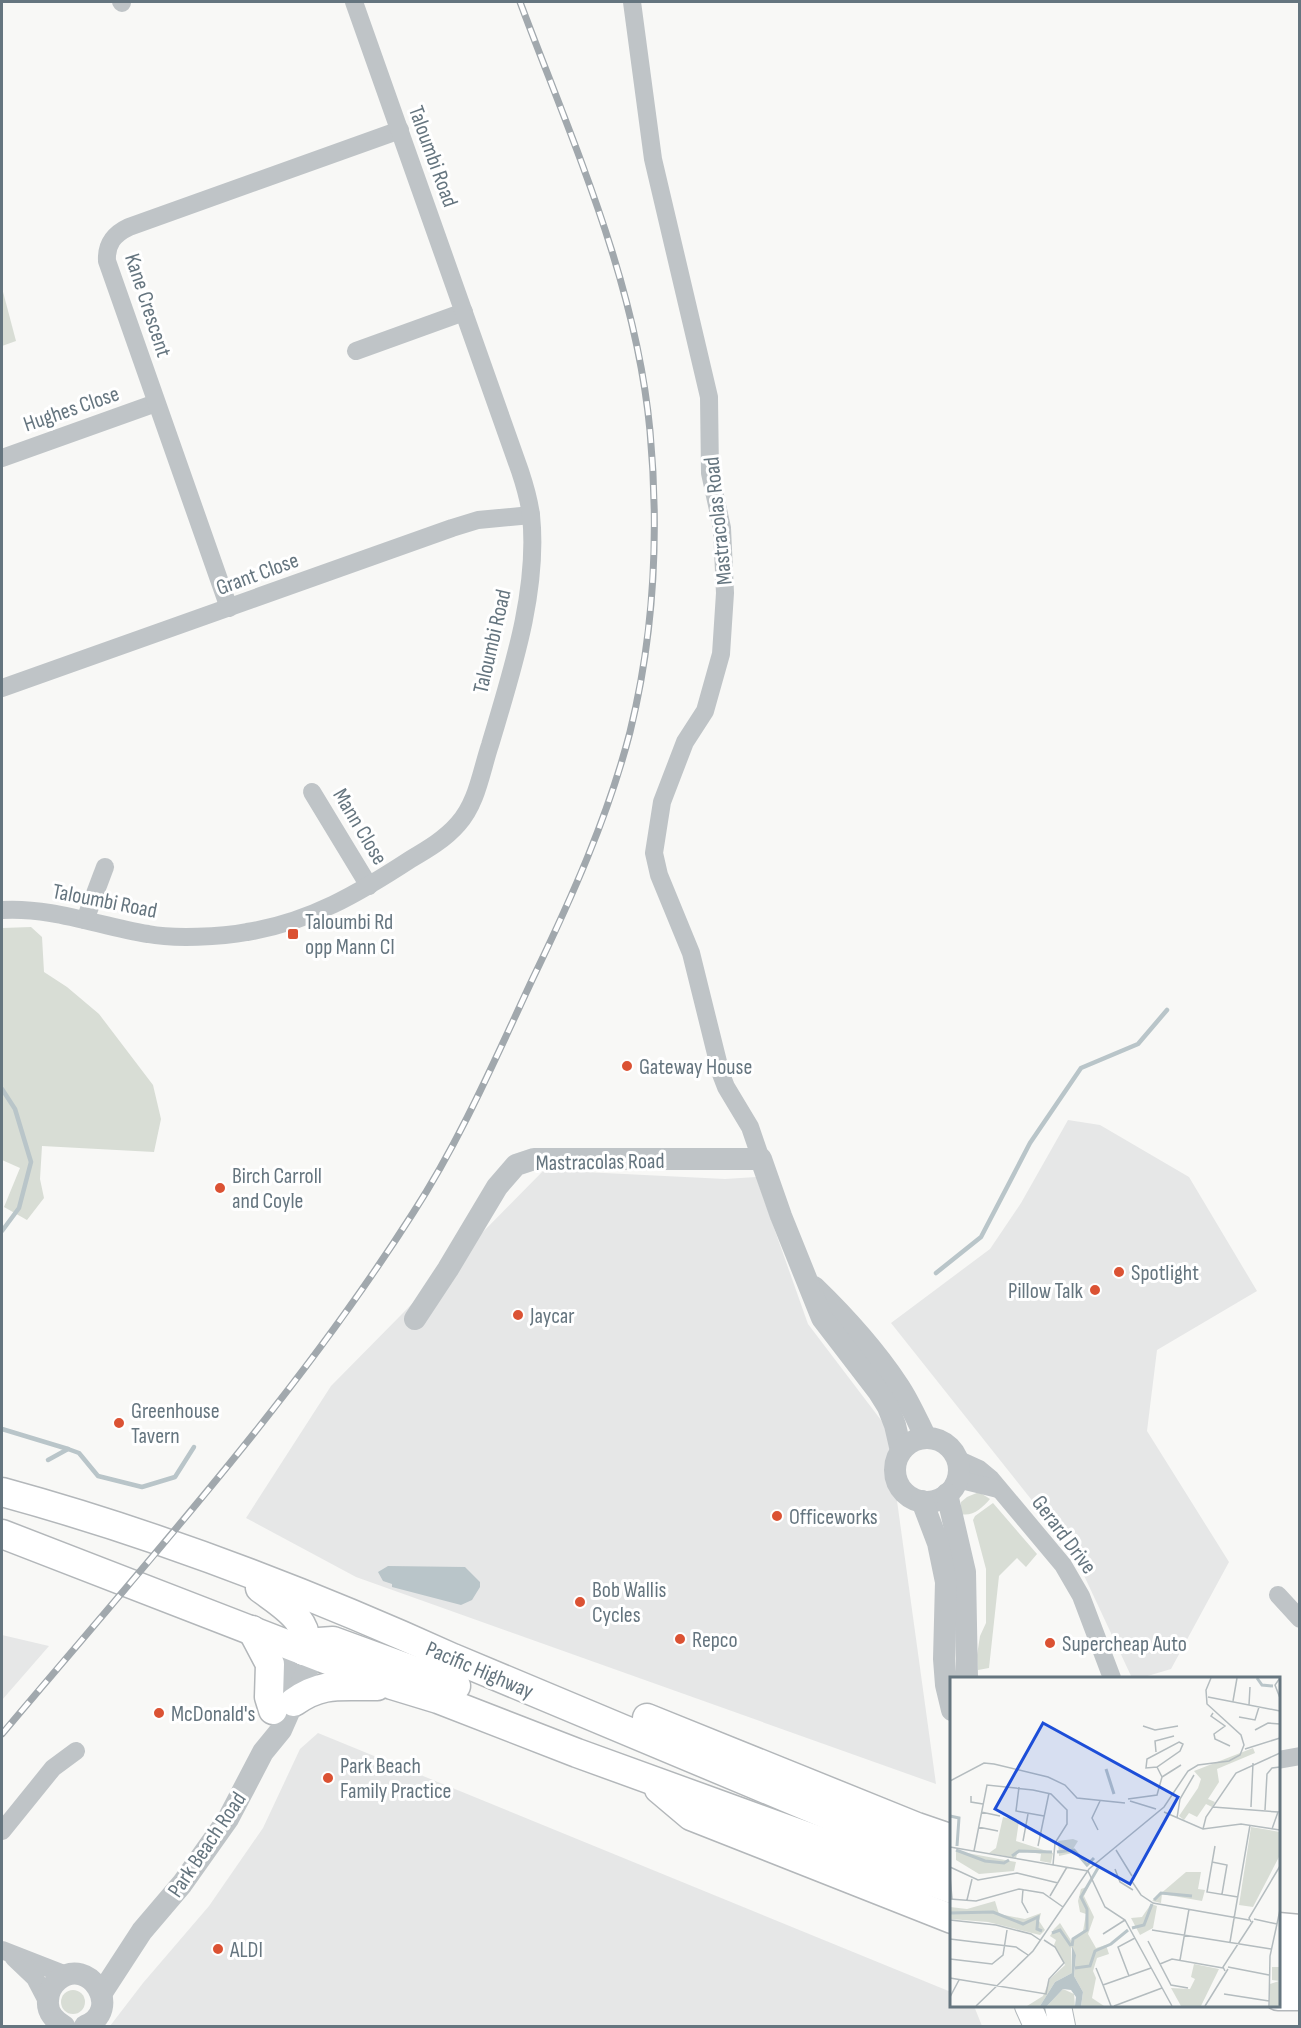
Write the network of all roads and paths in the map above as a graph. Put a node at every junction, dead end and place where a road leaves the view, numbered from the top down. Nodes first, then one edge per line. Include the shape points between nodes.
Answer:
1 (354, 2) edge
2 (632, 2) edge
3 (400, 130) junction
4 (465, 312) junction
5 (356, 351) dead end
6 (156, 403) junction
7 (2, 458) edge
8 (531, 515) junction
9 (229, 608) junction
10 (2, 688) edge
11 (312, 792) dead end
12 (105, 867) dead end
13 (369, 886) junction
14 (2, 910) edge
15 (85, 920) junction
16 (761, 1159) junction
17 (808, 1281) junction
18 (415, 1319) dead end
19 (926, 1438) junction
20 (901, 1451) junction
21 (954, 1478) junction
22 (2, 1492) edge
23 (922, 1501) junction
24 (2, 1534) edge
25 (232, 1567) junction
26 (1278, 1594) dead end
27 (1299, 1618) edge
28 (390, 1629) junction
29 (252, 1630) junction
30 (304, 1651) junction
31 (967, 1677) edge
32 (1112, 1677) edge
33 (392, 1685) junction
34 (950, 1705) edge
35 (283, 1706) junction
36 (76, 1751) dead end
37 (1299, 1756) edge
38 (1280, 1760) edge
39 (642, 1776) junction
40 (777, 1794) junction
41 (950, 1825) edge
42 (916, 1827) junction
43 (2, 1831) edge
44 (947, 1869) edge
45 (950, 1918) edge
46 (1280, 1927) edge
47 (1299, 1929) edge
48 (142, 1930) junction
49 (1280, 1950) edge
50 (1299, 1951) edge
51 (5, 1952) edge
52 (1280, 1970) edge
53 (1299, 1971) edge
54 (75, 1975) junction
55 (101, 1994) junction
56 (1280, 1996) edge
57 (1299, 1996) edge
58 (1028, 2007) edge
59 (47, 2013) edge
60 (64, 2026) edge
61 (85, 2026) edge
62 (1037, 2026) edge

1 - 3 street, Taloumbi Road
2 - 16 street, Mastracolas Road via 653,159 709,397 710,473 722,528 725,593 722,654 705,711 685,742 662,802 654,853 659,875 691,952 721,1074 750,1127
3 - 4 street, Taloumbi Road
3 - 6 street, Kane Crescent via 129,227 115,236 107,261
4 - 5 street
4 - 8 street, Taloumbi Road via 520,471
6 - 7 street, Hughes Close
6 - 9 street, Kane Crescent
8 - 9 street, Grant Close via 478,520 452,528
8 - 13 street, Taloumbi Road via 527,606 475,797 447,836
9 - 10 street, Grant Close
11 - 13 street, Mann Close
12 - 15 street
13 - 15 street, Taloumbi Road via 328,909 248,932 151,935
14 - 15 street, Taloumbi Road via 46,912
16 - 17 street, Mastracolas Road
16 - 18 street, Mastracolas Road via 534,1159 516,1165 497,1187
17 - 19 street, Mastracolas Road via 885,1367
17 - 20 street, Mastracolas Road via 822,1318 888,1407
19 - 20 street via 916,1439
19 - 21 street via 945,1443 952,1450
20 - 23 street via 895,1467 899,1485
21 - 23 street via 931,1501
21 - 31 street via 965,1572
21 - 32 street, Gerard Drive via 979,1469 1054,1554 1081,1596
22 - 25 highway, Pacific Highway via 114,1524
23 - 34 street via 938,1543 946,1582 944,1659
24 - 29 highway, Pacific Highway
25 - 28 highway, Pacific Highway
25 - 30 highway via 295,1615 306,1635
26 - 27 street
28 - 40 highway, Pacific Highway
28 - 42 highway via 589,1695
29 - 30 highway, Pacific Highway
29 - 35 highway via 270,1665 269,1697
30 - 33 highway, Pacific Highway
30 - 35 street, Park Beach Road via 307,1671
30 - 40 highway via 319,1642 333,1641 703,1780
33 - 35 highway via 324,1686
33 - 39 highway, Pacific Highway
35 - 48 street, Park Beach Road via 269,1723 263,1752 228,1819 182,1884
36 - 43 street via 53,1768
37 - 38 street
39 - 44 highway, Pacific Highway
39 - 45 highway via 691,1816
40 - 44 highway, Pacific Highway
41 - 42 highway
42 - 44 highway
46 - 47 highway
48 - 54 street, Park Beach Road via 104,1962
48 - 55 street, Park Beach Road
49 - 50 highway
51 - 54 street
51 - 59 street via 35,1978
52 - 53 highway
54 - 55 street via 91,1979
54 - 59 street, Park Beach Road via 53,1985
55 - 61 street, Park Beach Road via 100,2012
56 - 57 highway
58 - 62 main road
59 - 60 street

